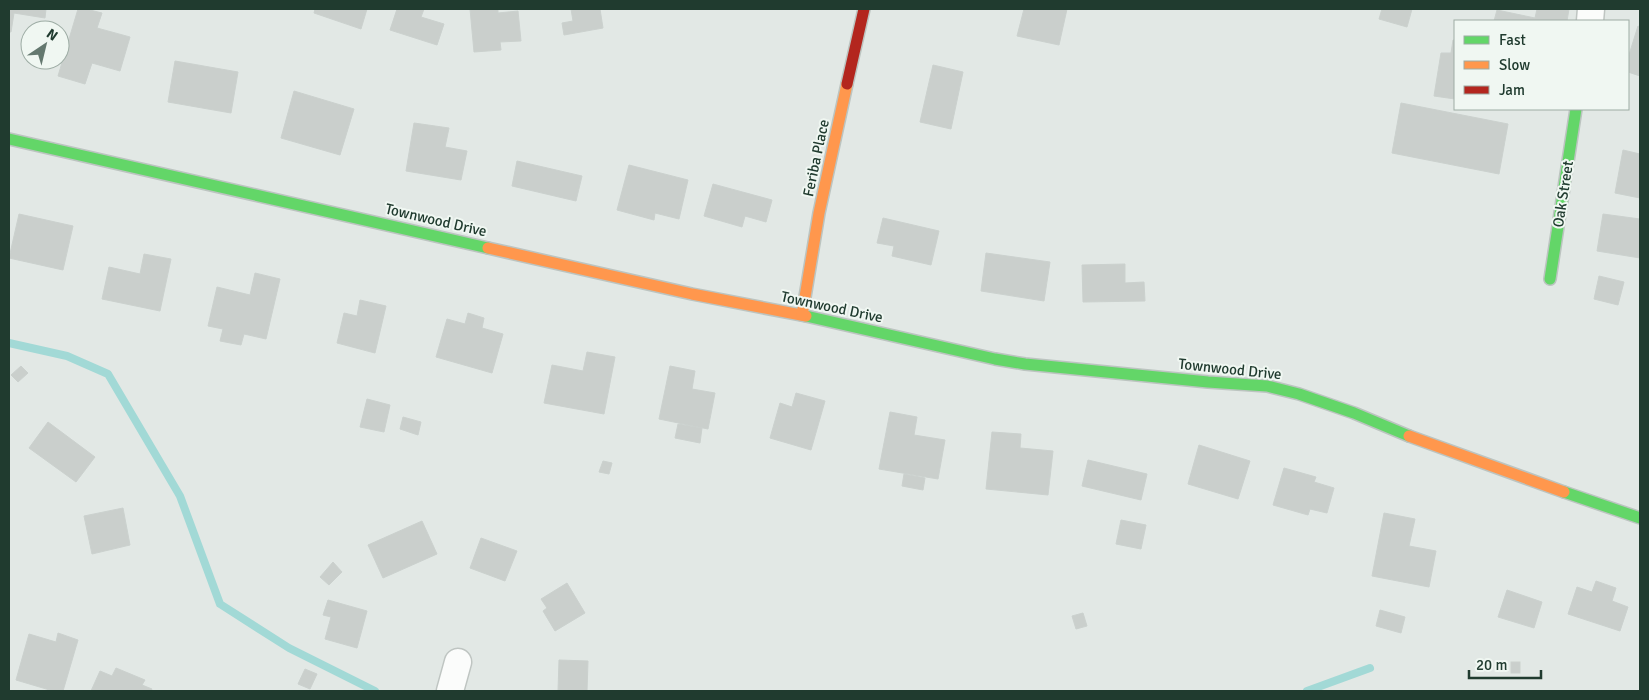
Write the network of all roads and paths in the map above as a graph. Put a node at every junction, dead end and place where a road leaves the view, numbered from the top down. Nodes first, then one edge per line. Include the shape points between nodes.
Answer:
1 (864, 9) edge
2 (1576, 110) edge
3 (9, 139) edge
4 (1550, 279) dead end
5 (802, 315) junction
6 (1640, 518) edge
7 (458, 662) dead end
8 (450, 691) edge

1 - 5 street, Feriba Place via 819,213
2 - 4 street, Oak Street
3 - 5 street, Townwood Drive via 692,294
5 - 6 street, Townwood Drive via 1010,362 1275,388 1354,413 1412,437
7 - 8 street

